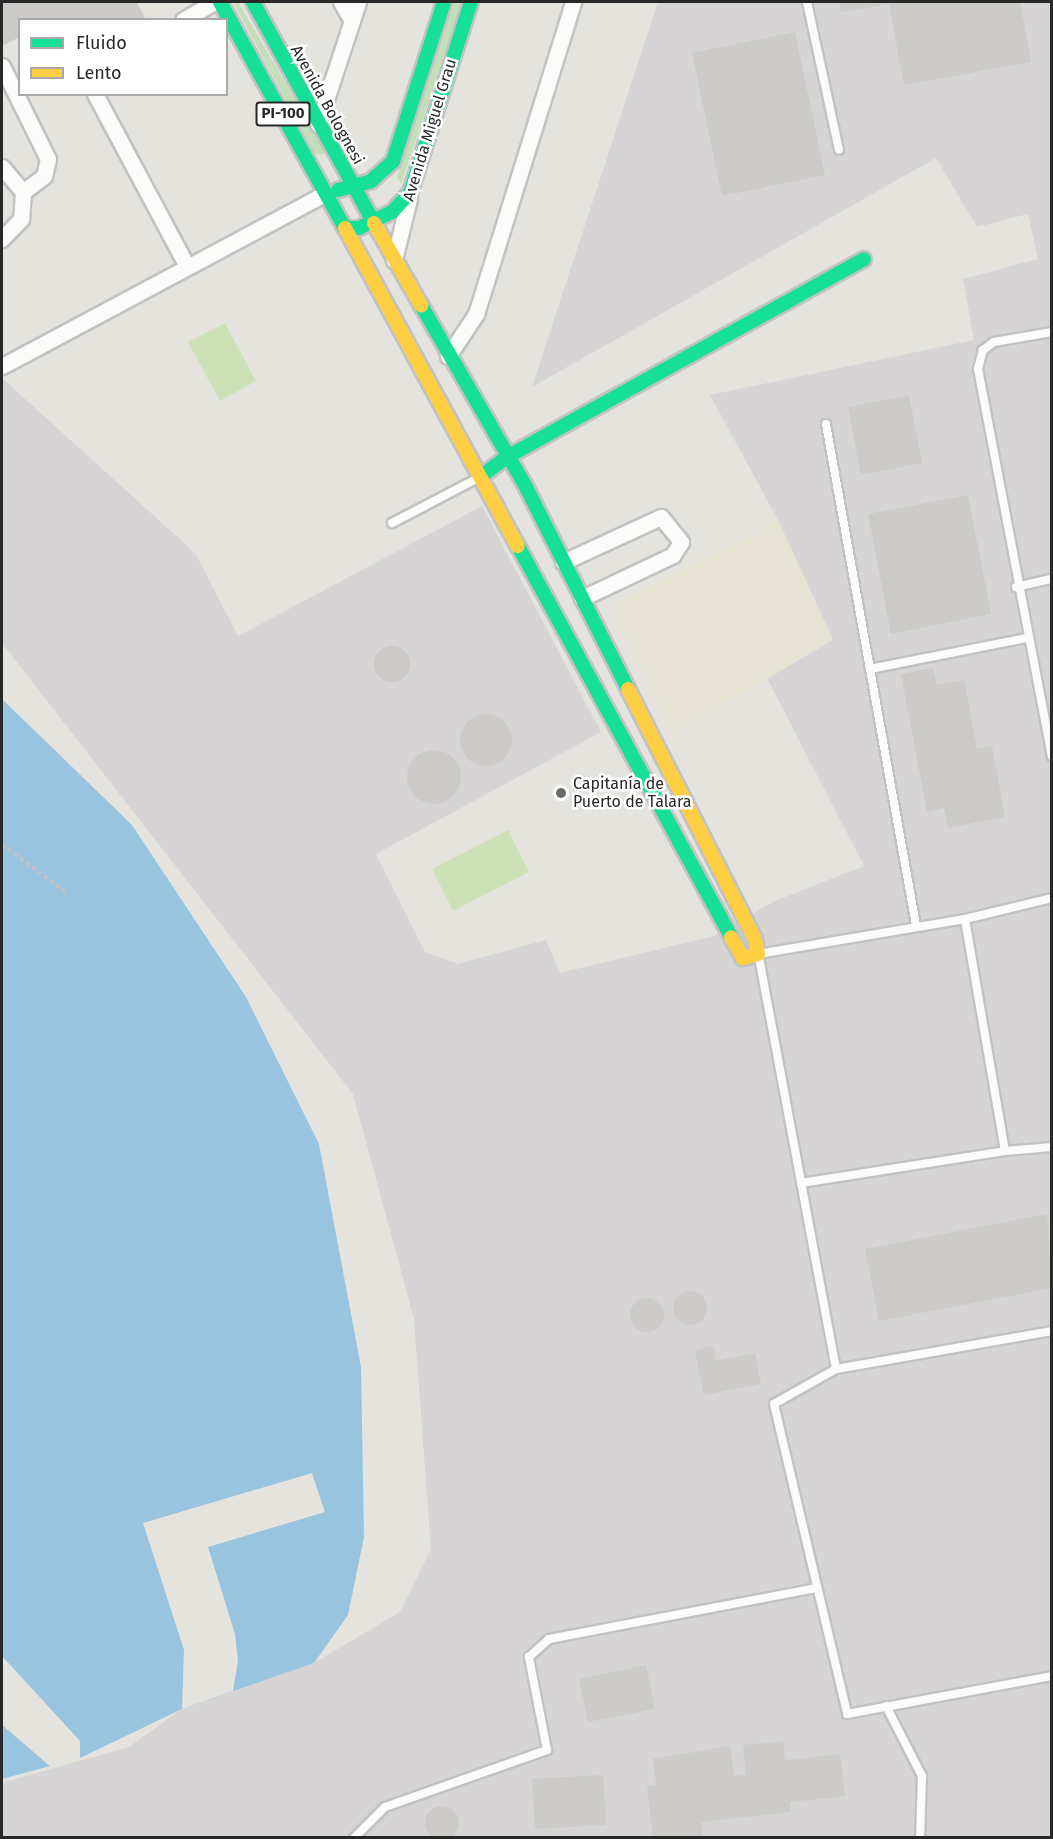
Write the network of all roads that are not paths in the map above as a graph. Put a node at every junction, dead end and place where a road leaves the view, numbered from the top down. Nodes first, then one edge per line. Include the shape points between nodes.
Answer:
1 (214, 2) edge
2 (220, 2) edge
3 (253, 2) edge
4 (341, 2) edge
5 (358, 2) edge
6 (444, 2) edge
7 (471, 2) edge
8 (573, 2) edge
9 (807, 2) edge
10 (186, 18) edge
11 (352, 21) junction
12 (2, 66) edge
13 (96, 96) edge
14 (318, 124) junction
15 (839, 150) dead end
16 (2, 167) edge
17 (353, 186) junction
18 (23, 192) junction
19 (410, 193) junction
20 (326, 194) junction
21 (374, 223) junction
22 (345, 228) junction
23 (2, 239) edge
24 (864, 259) dead end
25 (394, 260) junction
26 (187, 267) junction
27 (1052, 332) edge
28 (448, 356) junction
29 (2, 366) edge
30 (826, 424) dead end
31 (507, 457) junction
32 (483, 475) junction
33 (392, 523) dead end
34 (563, 561) junction
35 (1052, 579) edge
36 (1017, 587) junction
37 (582, 598) junction
38 (1027, 638) junction
39 (870, 669) junction
40 (1052, 756) edge
41 (1052, 898) edge
42 (965, 919) junction
43 (916, 925) junction
44 (758, 954) junction
45 (1052, 1147) edge
46 (1005, 1151) junction
47 (801, 1183) junction
48 (1052, 1331) edge
49 (836, 1369) junction
50 (817, 1587) junction
51 (1052, 1676) edge
52 (886, 1707) junction
53 (354, 1838) edge
54 (920, 1838) edge

1 - 10 street
2 - 20 street, PI-100
3 - 14 street, Avenida Bolognesi / PI-100
4 - 11 street
5 - 11 street
6 - 17 street, Avenida Miguel Grau via 393,161 384,173
7 - 19 street, Avenida Miguel Grau
8 - 28 street via 476,314
9 - 15 lane
11 - 14 street
12 - 18 street via 48,159 44,176
13 - 26 street
14 - 17 street, Avenida Bolognesi / PI-100
16 - 18 street
17 - 20 street, Avenida Miguel Grau
17 - 21 street, Avenida Bolognesi / PI-100
18 - 23 street via 21,219
19 - 21 street
19 - 25 street, Avenida Miguel Grau
20 - 22 street, PI-100
20 - 26 street
21 - 22 street
21 - 25 street, Avenida Bolognesi
22 - 32 street
24 - 31 street
25 - 28 street, Avenida Bolognesi
26 - 29 street
27 - 36 lane via 994,342 983,350 978,369
28 - 31 street, Avenida Bolognesi
30 - 39 lane
31 - 32 street
31 - 34 street, Avenida Bolognesi
32 - 33 lane
32 - 44 street via 743,958
34 - 37 street, Avenida Bolognesi
34 - 37 street via 661,517 681,542 673,555
35 - 36 lane
36 - 38 lane
37 - 44 street, Avenida Bolognesi via 755,939
38 - 39 lane
38 - 40 lane
39 - 43 lane
41 - 42 lane
42 - 43 lane
42 - 46 lane
43 - 44 lane
44 - 47 lane
45 - 46 lane
46 - 47 lane
47 - 49 lane
48 - 49 lane
49 - 50 lane via 774,1404
50 - 52 lane via 847,1714
50 - 53 lane via 549,1639 529,1657 547,1750 385,1807
51 - 52 lane
52 - 54 lane via 922,1776

